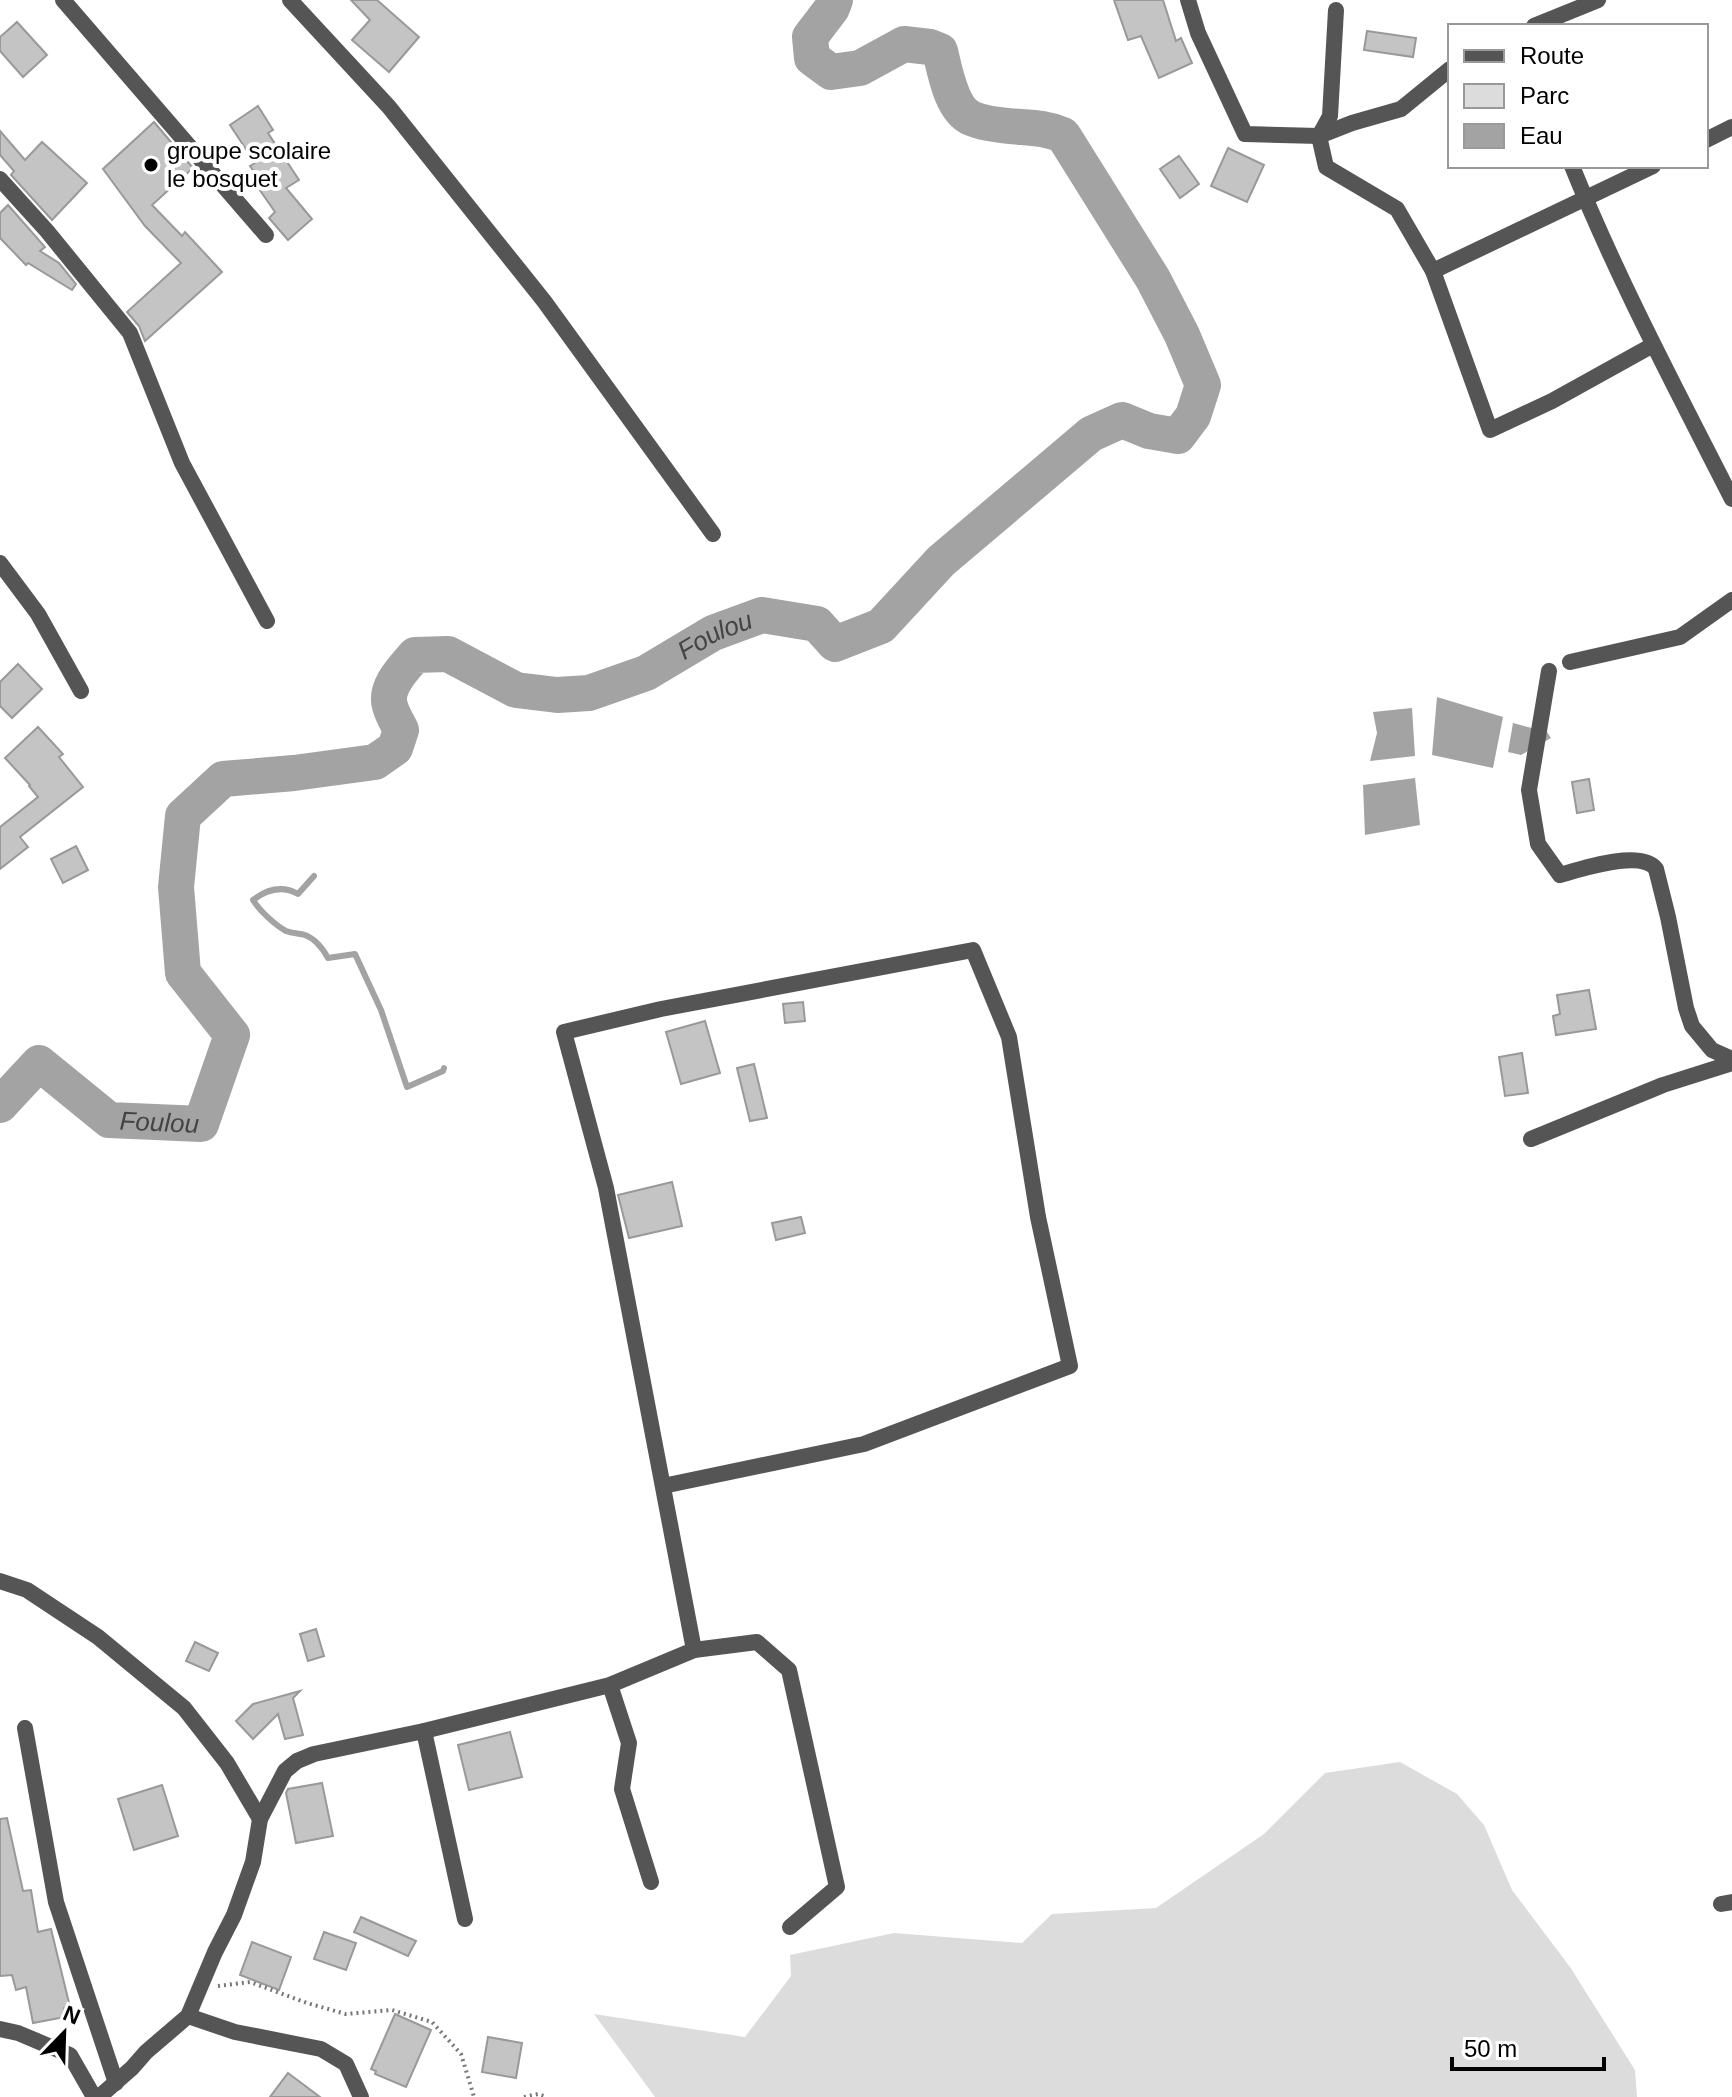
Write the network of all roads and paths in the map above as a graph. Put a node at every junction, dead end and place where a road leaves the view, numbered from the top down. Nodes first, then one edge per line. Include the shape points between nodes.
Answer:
1 (63, 0) edge
2 (290, 0) edge
3 (1188, 0) edge
4 (1598, 0) edge
5 (1336, 10) dead end
6 (1539, 24) edge
7 (1448, 71) edge
8 (1732, 127) edge
9 (1319, 136) junction
10 (1708, 139) edge
11 (1573, 168) edge
12 (1649, 168) edge
13 (0, 179) edge
14 (1586, 199) junction
15 (266, 235) dead end
16 (1433, 271) junction
17 (1653, 345) junction
18 (1732, 499) edge
19 (713, 534) dead end
20 (0, 563) edge
21 (1732, 600) edge
22 (267, 621) dead end
23 (1570, 662) dead end
24 (1549, 671) dead end
25 (81, 691) dead end
26 (1732, 1061) edge
27 (1531, 1139) dead end
28 (663, 1486) junction
29 (0, 1581) edge
30 (694, 1650) junction
31 (610, 1685) junction
32 (25, 1728) dead end
33 (424, 1731) junction
34 (260, 1819) junction
35 (651, 1882) dead end
36 (465, 1919) dead end
37 (790, 1927) dead end
38 (201, 1988) junction
39 (188, 2016) junction
40 (0, 2029) edge
41 (116, 2083) junction
42 (97, 2097) edge
43 (361, 2097) edge
44 (474, 2097) edge
45 (524, 2097) edge
46 (547, 2097) edge

1 - 15 street
2 - 19 street via 389,107 544,301
3 - 9 street via 1245,134
4 - 6 street
5 - 9 street via 1330,116
7 - 9 street via 1401,109
8 - 10 street
9 - 16 street via 1326,167 1397,209
11 - 14 street
12 - 14 street
13 - 22 street via 130,333 182,463
14 - 16 street
14 - 17 street
16 - 17 street via 1490,430
17 - 18 street
20 - 25 street via 38,614
21 - 23 street via 1680,637
24 - 26 street via 1529,790 1538,844 1560,875 1607,862 1652,864 1692,1026 1712,1050
26 - 27 street
28 - 28 street via 606,1188 564,1032 973,950 1009,1037 1038,1217 1070,1366 864,1444
28 - 30 street
29 - 34 street via 27,1590 98,1637 184,1708 227,1763
30 - 31 street
30 - 37 street via 757,1642 789,1670 837,1887
31 - 33 street
31 - 35 street via 629,1743 622,1789
32 - 41 street via 56,1902
33 - 34 street via 297,1761 285,1771
33 - 36 street
34 - 38 street via 253,1862
38 - 39 street
38 - 44 path via 250,1982 346,2014 392,2010 432,2022 461,2054
39 - 41 street
39 - 43 street via 235,2032 321,2049 346,2064
40 - 42 street via 70,2055
41 - 42 street
45 - 46 path

